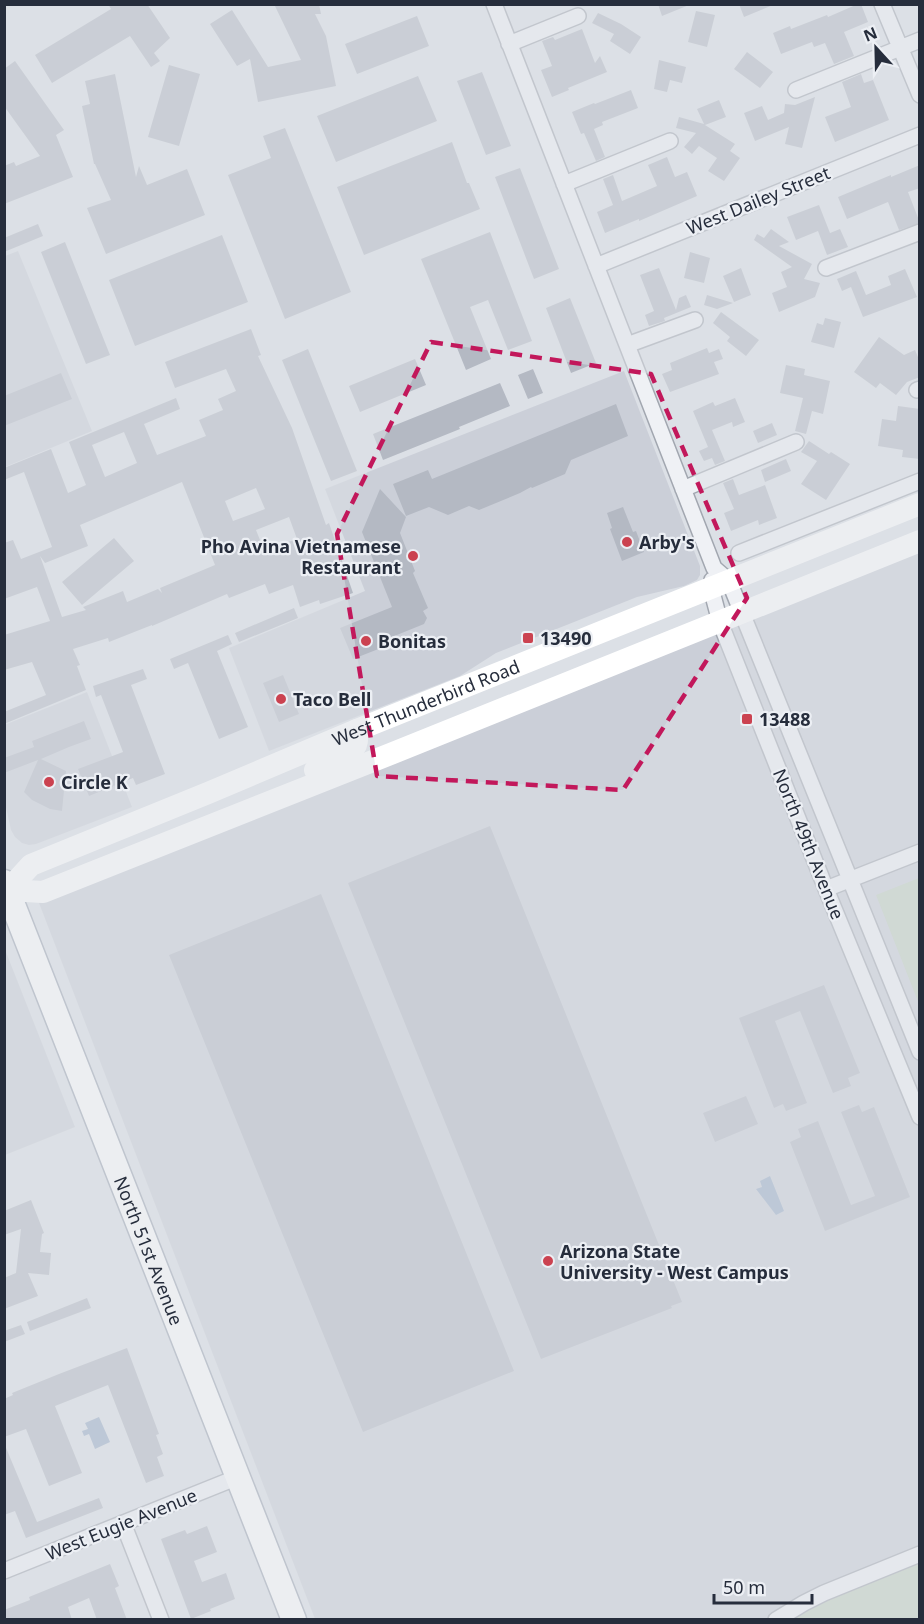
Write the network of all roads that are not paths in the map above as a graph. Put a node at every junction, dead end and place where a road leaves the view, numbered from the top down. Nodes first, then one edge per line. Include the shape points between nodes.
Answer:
1 (494, 4) edge
2 (882, 4) edge
3 (578, 16) dead end
4 (920, 40) edge
5 (509, 44) junction
6 (900, 48) junction
7 (796, 90) dead end
8 (920, 95) edge
9 (920, 135) edge
10 (670, 141) dead end
11 (564, 184) junction
12 (920, 232) edge
13 (596, 266) junction
14 (826, 268) dead end
15 (695, 320) dead end
16 (627, 345) junction
17 (796, 442) dead end
18 (920, 481) edge
19 (683, 489) junction
20 (920, 504) edge
21 (920, 541) edge
22 (739, 553) dead end
23 (718, 579) junction
24 (741, 613) junction
25 (720, 622) junction
26 (484, 680) junction
27 (497, 711) junction
28 (357, 730) junction
29 (284, 796) junction
30 (920, 852) edge
31 (850, 880) junction
32 (6, 888) edge
33 (826, 890) junction
34 (920, 1052) edge
35 (920, 1117) edge
36 (238, 1477) junction
37 (123, 1523) junction
38 (920, 1554) edge
39 (4, 1571) edge
40 (161, 1620) edge
41 (294, 1620) edge
42 (776, 1620) edge

1 - 5 street, North 49th Avenue
2 - 6 street
3 - 5 street
4 - 6 street
5 - 11 street, North 49th Avenue
6 - 7 street
6 - 8 street
9 - 13 street, West Dailey Street
10 - 11 street
11 - 13 street, North 49th Avenue
12 - 14 street
13 - 16 street, North 49th Avenue
15 - 16 street
16 - 19 street, North 49th Avenue
17 - 19 street
18 - 22 street
19 - 23 street, North 49th Avenue
20 - 23 main road, West Thunderbird Road
21 - 24 main road, West Thunderbird Road
23 - 24 street, North 49th Avenue
23 - 25 street, North 49th Avenue
23 - 26 main road, West Thunderbird Road
24 - 25 main road, West Thunderbird Road
24 - 31 street, North 49th Avenue
25 - 27 main road, West Thunderbird Road
25 - 33 street, North 49th Avenue
26 - 27 main road
26 - 28 main road, West Thunderbird Road
27 - 29 main road, West Thunderbird Road
28 - 29 main road via 356,744 348,753 294,778
28 - 32 main road, West Thunderbird Road via 31,865
29 - 32 main road, West Thunderbird Road via 43,892
30 - 31 street
31 - 33 street
31 - 34 street, North 49th Avenue
32 - 36 main road, North 51st Avenue
33 - 35 street, North 49th Avenue
36 - 37 street, West Eugie Avenue
36 - 41 main road, North 51st Avenue
37 - 39 street, West Eugie Avenue
37 - 40 street
38 - 42 street via 824,1593

